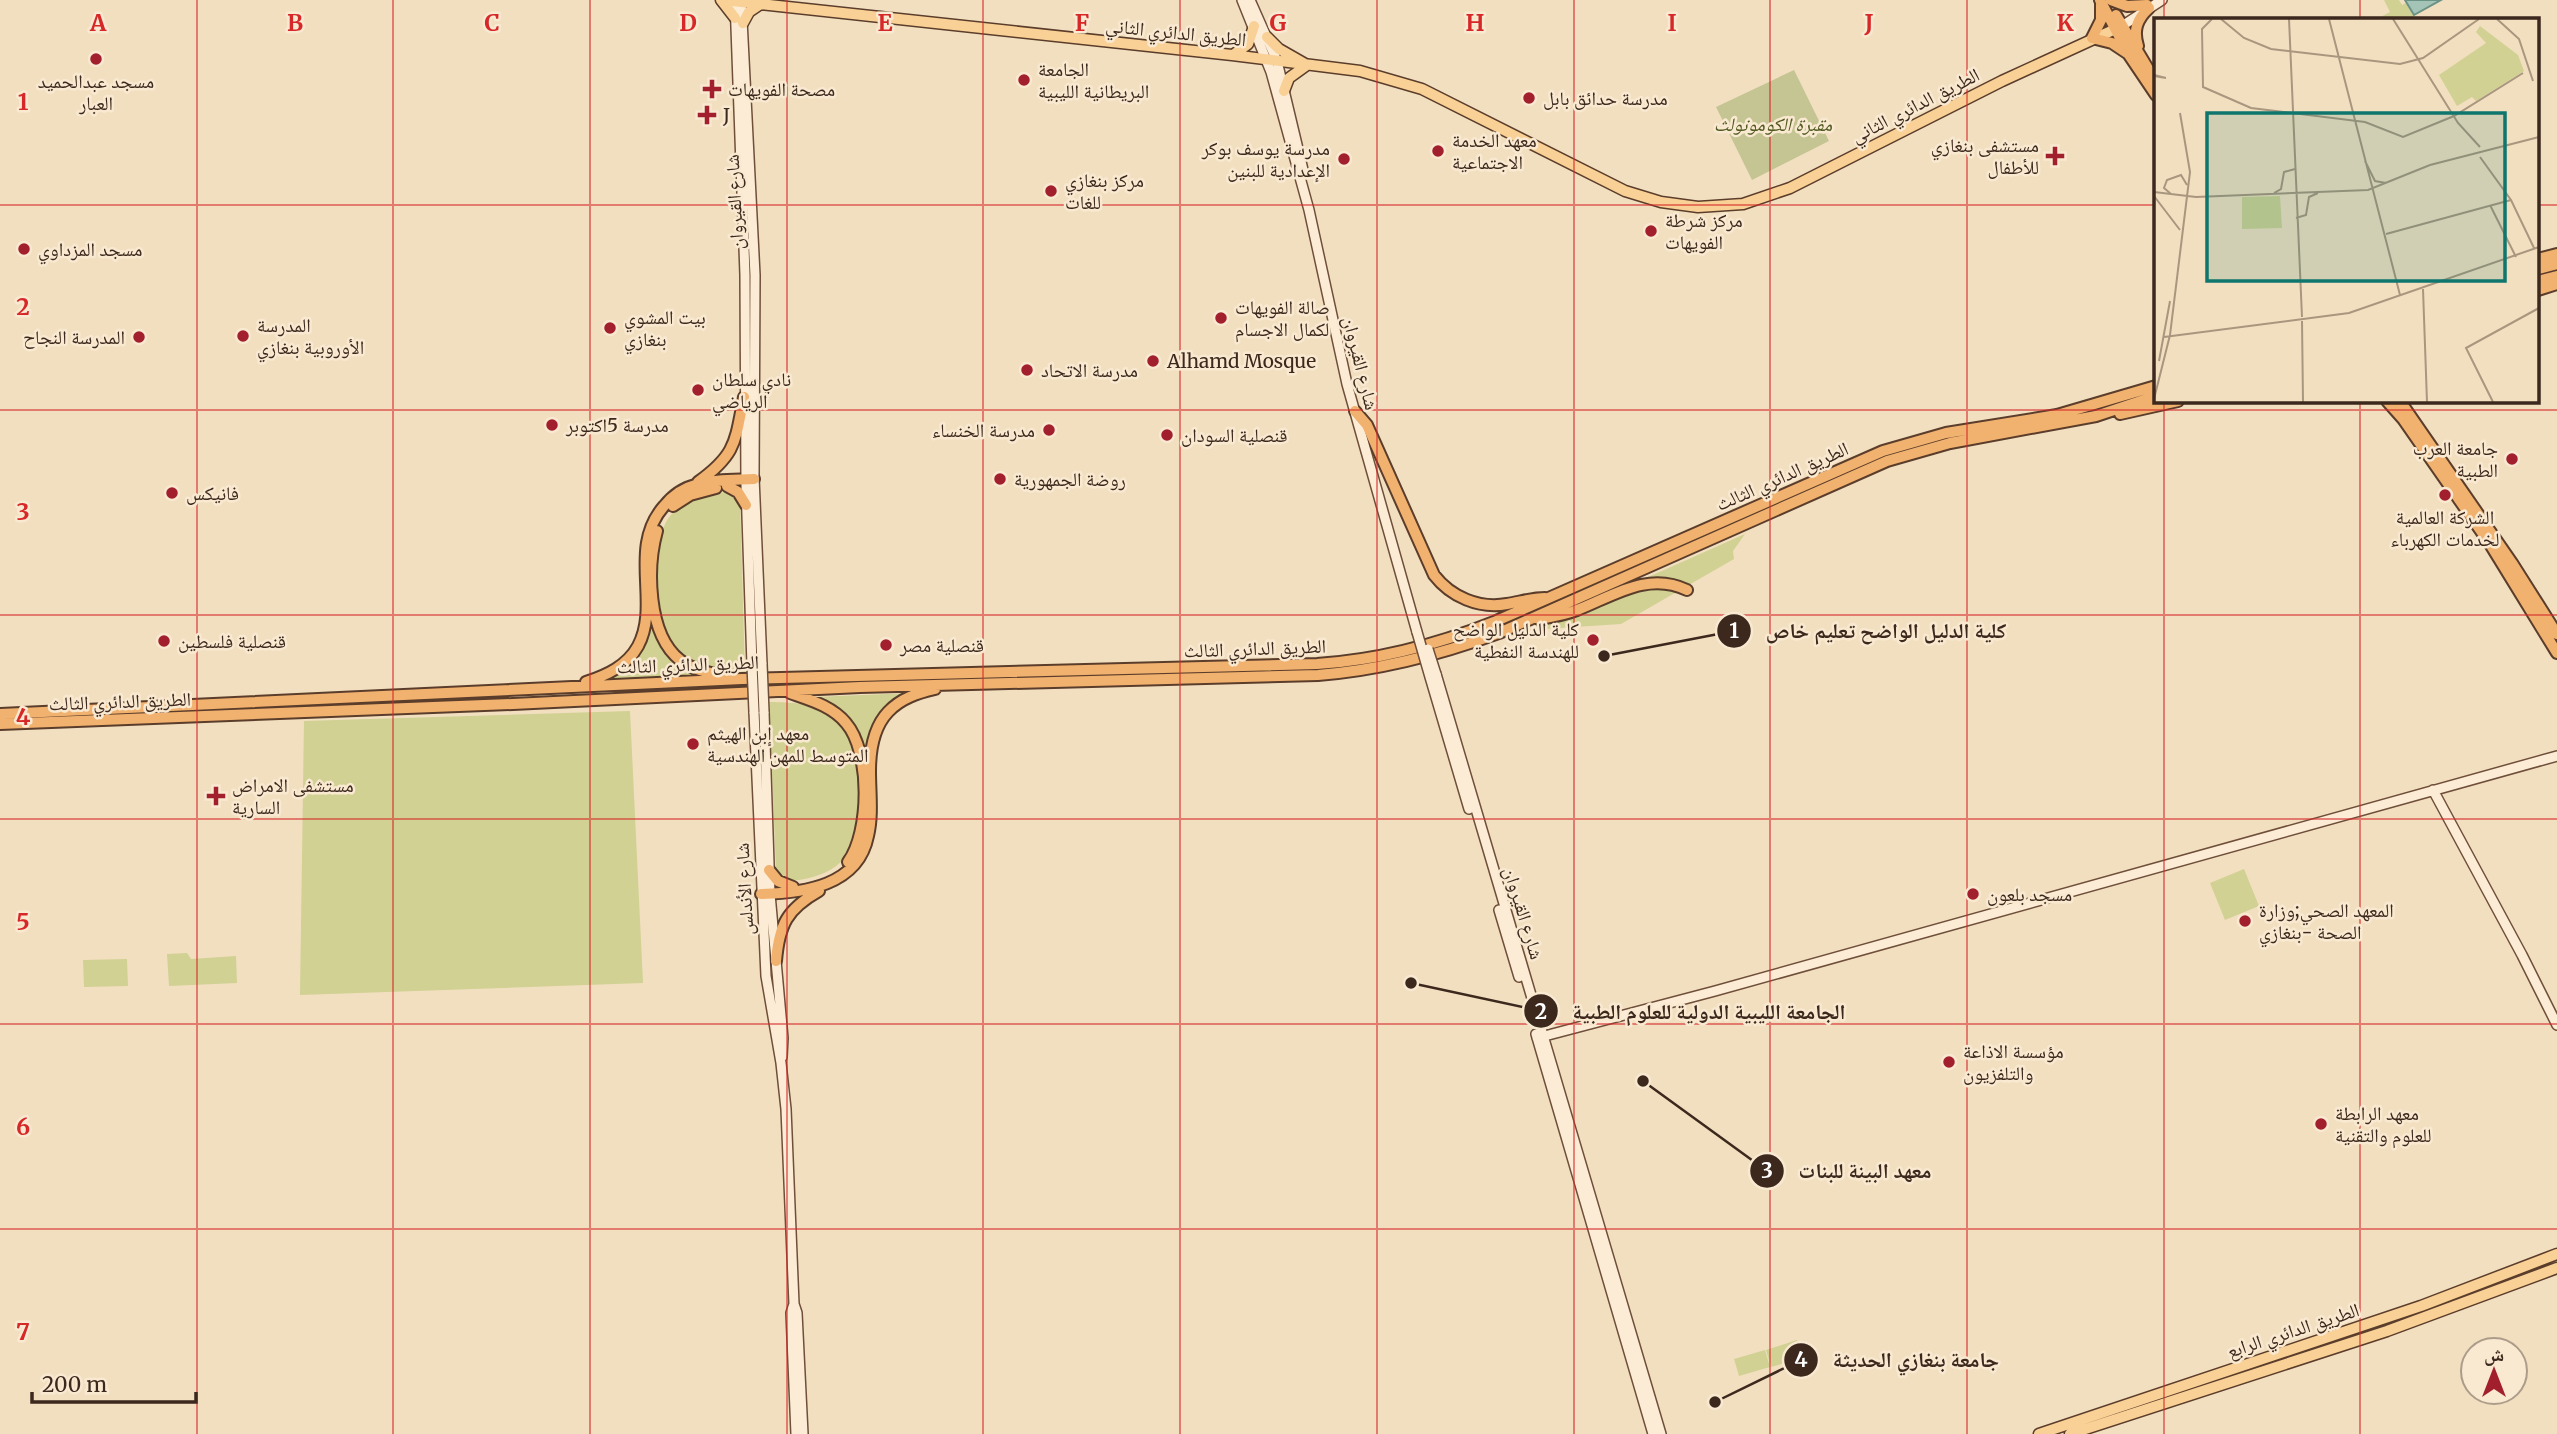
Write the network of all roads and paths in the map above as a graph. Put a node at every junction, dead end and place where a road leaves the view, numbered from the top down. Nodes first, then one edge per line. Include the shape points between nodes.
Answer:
1 (722, 0) edge
2 (1242, 0) edge
3 (1250, 0) edge
4 (2105, 0) edge
5 (2162, 0) edge
6 (738, 1) edge
7 (761, 1) edge
8 (2150, 5) edge
9 (739, 20) junction
10 (1254, 26) junction
11 (2115, 26) junction
12 (1267, 37) junction
13 (2092, 37) junction
14 (1232, 55) junction
15 (2129, 55) junction
16 (2142, 59) junction
17 (1272, 60) junction
18 (1307, 65) junction
19 (2154, 79) edge
20 (1284, 91) junction
21 (2154, 92) edge
22 (1309, 210) junction
23 (2557, 264) edge
24 (2540, 268) edge
25 (2557, 276) edge
26 (2540, 280) edge
27 (2557, 284) edge
28 (2540, 289) edge
29 (2154, 381) edge
30 (2154, 387) edge
31 (2130, 393) junction
32 (2154, 397) edge
33 (749, 400) junction
34 (2174, 402) edge
35 (2388, 402) edge
36 (2401, 402) edge
37 (1355, 411) junction
38 (2096, 416) junction
39 (750, 482) junction
40 (695, 485) junction
41 (727, 486) junction
42 (746, 505) junction
43 (1687, 590) dead end
44 (1551, 598) junction
45 (1529, 619) junction
46 (2557, 634) edge
47 (2557, 653) edge
48 (757, 664) junction
49 (742, 679) junction
50 (952, 684) junction
51 (574, 687) junction
52 (784, 690) junction
53 (306, 706) junction
54 (283, 707) junction
55 (759, 712) junction
56 (0, 714) edge
57 (0, 724) edge
58 (2557, 756) edge
59 (2433, 790) junction
60 (769, 870) junction
61 (840, 878) junction
62 (793, 887) junction
63 (765, 891) junction
64 (776, 961) junction
65 (2557, 1025) edge
66 (1540, 1037) junction
67 (781, 1063) junction
68 (2557, 1255) edge
69 (2557, 1268) edge
70 (794, 1304) junction
71 (2217, 1380) junction
72 (796, 1434) edge
73 (803, 1434) edge
74 (1653, 1434) edge
75 (1661, 1434) edge
76 (2039, 1434) edge
77 (2070, 1434) edge

1 - 6 main road, الطريق الدائري الثاني
1 - 9 main road
2 - 10 main road, شارع القيروان
3 - 12 main road, شارع القيروان
4 - 8 highway via 2127,6
4 - 11 highway
4 - 13 highway
5 - 8 main road
6 - 7 main road, الطريق الدائري الثاني
6 - 9 main road
7 - 9 main road
7 - 14 main road, الطريق الدائري الثاني
8 - 11 main road
8 - 16 highway via 2136,28
9 - 33 main road
10 - 14 main road via 1248,44
10 - 17 main road, شارع القيروان
11 - 13 main road, الطريق الدائري الثاني
11 - 15 highway
11 - 16 highway
12 - 17 main road, شارع القيروان
12 - 18 main road
13 - 15 highway
13 - 18 main road, الطريق الدائري الثاني via 1790,188 1720,207 1681,206 1643,198 1422,89 1360,71
14 - 17 main road, الطريق الدائري الثاني
15 - 21 highway
16 - 19 highway
17 - 18 main road, الطريق الدائري الثاني
17 - 20 main road, شارع القيروان
17 - 22 main road, شارع القيروان
18 - 20 main road via 1289,78
20 - 22 main road, شارع القيروان
22 - 37 main road, شارع القيروان
23 - 24 highway
25 - 26 highway
27 - 28 highway
29 - 31 highway
30 - 31 highway, الطريق الدائري الثالث
31 - 44 highway, الطريق الدائري الثالث via 2057,415 1946,433 1883,451
32 - 38 highway, الطريق الدائري الثالث
33 - 39 main road
33 - 40 highway via 728,456
34 - 38 highway
35 - 47 highway via 2490,544
36 - 46 highway
37 - 44 highway via 1367,425 1429,565 1442,584 1463,599 1489,605
37 - 66 main road, شارع القيروان, bridge via 1398,573 1433,675
38 - 45 highway, الطريق الدائري الثالث via 1950,443 1887,461
39 - 40 highway
39 - 41 highway
39 - 42 main road
39 - 48 main road
40 - 51 highway via 670,499 650,530 638,646 617,668
41 - 42 highway via 740,494
41 - 49 highway via 690,495 664,517 653,555 653,599 664,643 682,662
42 - 48 main road
43 - 45 highway via 1665,583 1642,584 1575,611
44 - 49 highway, الطريق الدائري الثالث via 1437,644 1342,663
45 - 50 highway, الطريق الدائري الثالث via 1441,653 1352,672
48 - 55 main road, bridge
49 - 51 highway, الطريق الدائري الثالث
50 - 52 highway, الطريق الدائري الثالث
50 - 61 highway via 902,700 880,721 872,743 868,837 859,859
51 - 53 highway, الطريق الدائري الثالث
52 - 53 highway, الطريق الدائري الثالث
52 - 62 highway via 828,708 844,720 855,738 863,783 862,829 854,854 836,873
53 - 54 highway
54 - 56 highway, الطريق الدائري الثالث
54 - 57 highway, الطريق الدائري الثالث
55 - 60 main road, شارع الأندلس
55 - 63 main road, شارع الأندلس
58 - 59 main road
59 - 65 main road
59 - 66 main road
60 - 62 highway via 778,881
60 - 63 main road, شارع الأندلس
61 - 63 highway via 811,889
61 - 64 highway via 801,902 785,920
62 - 63 highway
63 - 64 main road, شارع الأندلس
63 - 67 main road, شارع الأندلس via 766,976
64 - 67 main road, شارع الأندلس
66 - 74 main road, شارع القيروان
66 - 75 main road, شارع القيروان
67 - 70 main road, شارع الأندلس
68 - 71 main road, الطريق الدائري الرابع
69 - 71 main road, الطريق الدائري الرابع via 2387,1331
70 - 72 main road, شارع الأندلس via 790,1313
70 - 73 main road, شارع الأندلس
71 - 76 main road, الطريق الدائري الرابع
71 - 77 main road, الطريق الدائري الرابع

